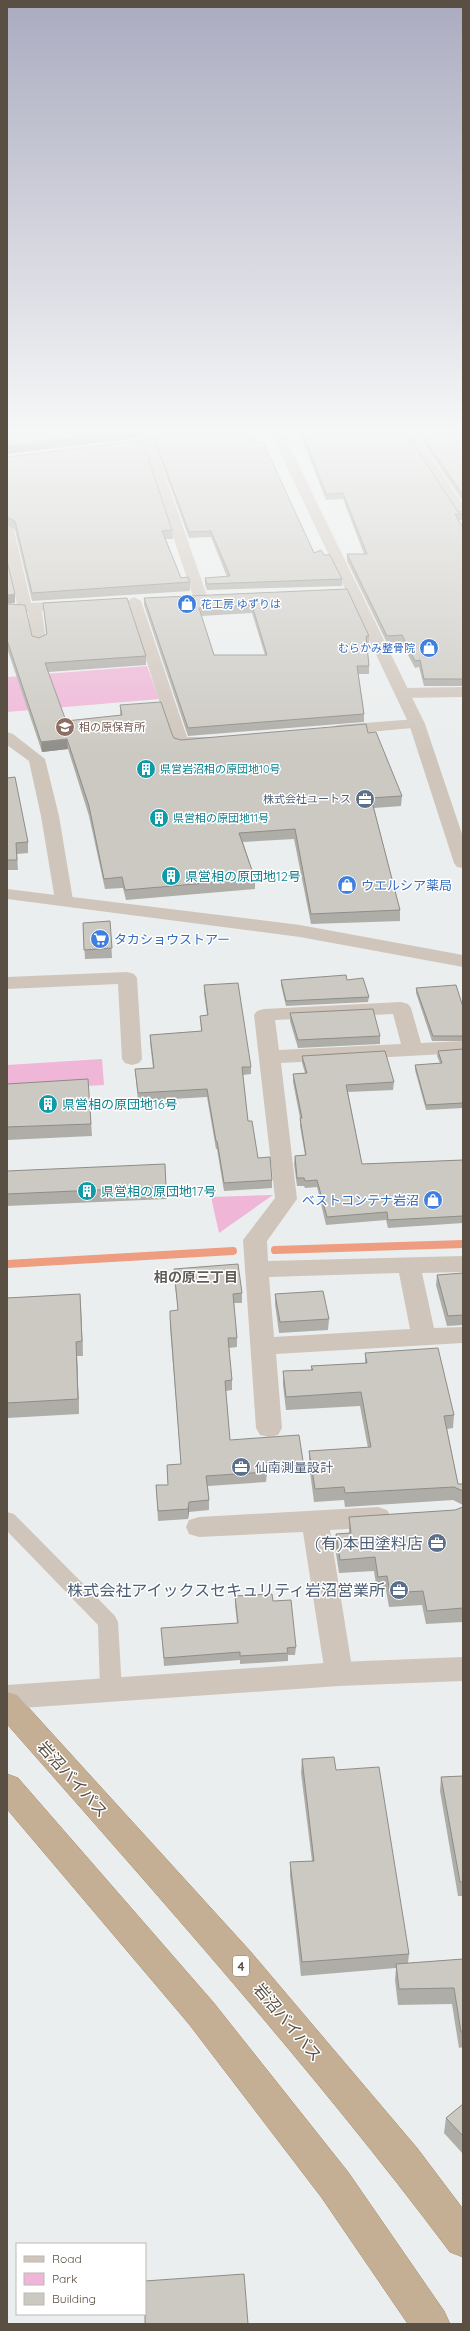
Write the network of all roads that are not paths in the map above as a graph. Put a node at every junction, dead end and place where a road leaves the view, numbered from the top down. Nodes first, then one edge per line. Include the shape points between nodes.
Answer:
1 (9, 538) edge
2 (180, 538) edge
3 (327, 538) edge
4 (336, 591) edge
5 (353, 591) junction
6 (200, 596) junction
7 (216, 596) edge
8 (186, 598) edge
9 (134, 601) edge
10 (89, 604) edge
11 (29, 608) junction
12 (7, 609) edge
13 (39, 642) edge
14 (463, 692) edge
15 (403, 693) junction
16 (416, 724) junction
17 (324, 731) edge
18 (7, 737) edge
19 (221, 739) edge
20 (463, 863) edge
21 (7, 894) edge
22 (64, 900) junction
23 (463, 961) edge
24 (7, 983) edge
25 (463, 1046) edge
26 (412, 1048) junction
27 (270, 1057) junction
28 (132, 1059) dead end
29 (463, 1264) edge
30 (408, 1265) junction
31 (257, 1269) junction
32 (463, 1335) edge
33 (424, 1337) junction
34 (262, 1346) junction
35 (269, 1428) dead end
36 (400, 1516) edge
37 (7, 1519) edge
38 (315, 1522) junction
39 (199, 1527) dead end
40 (463, 1669) edge
41 (339, 1674) junction
42 (111, 1690) junction
43 (7, 1697) edge
44 (7, 1704) edge
45 (7, 1787) edge
46 (463, 2239) edge
47 (431, 2324) edge

1 - 11 street
2 - 6 street
3 - 5 street
4 - 5 street
5 - 15 street
6 - 7 street
6 - 8 street
9 - 19 street via 181,743
10 - 11 street
11 - 12 street
11 - 13 street
14 - 15 street
15 - 16 street
16 - 17 street
16 - 20 street
18 - 22 street via 37,759 50,816
21 - 22 street
22 - 23 street via 300,931
24 - 28 street via 127,978
25 - 26 street
26 - 27 street
26 - 27 street via 401,1008 264,1015
27 - 31 street via 286,1199 255,1240
29 - 30 street
30 - 31 street
30 - 33 street
31 - 34 street
32 - 33 street
33 - 34 street
34 - 35 street
36 - 38 street
37 - 42 lane via 108,1622
38 - 39 street
38 - 41 street
40 - 41 street
41 - 42 street
42 - 43 street
44 - 46 highway, 岩沼バイパス / 4 via 238,1962 404,2161
45 - 47 highway via 201,2013 335,2185

